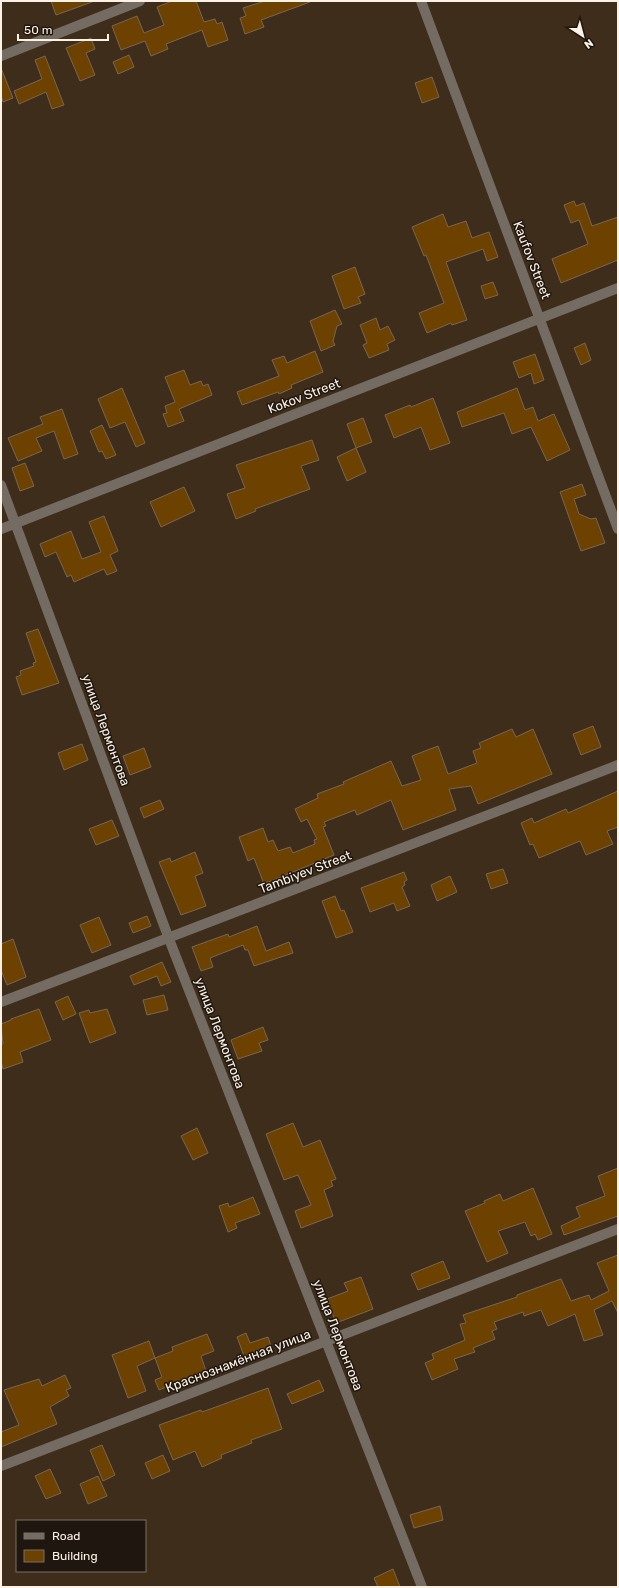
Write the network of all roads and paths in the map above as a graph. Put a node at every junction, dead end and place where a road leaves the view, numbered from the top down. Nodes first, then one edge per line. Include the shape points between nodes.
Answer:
1 (140, 1) edge
2 (421, 1) edge
3 (1, 56) edge
4 (618, 288) edge
5 (540, 318) junction
6 (1, 485) edge
7 (16, 524) junction
8 (1, 529) edge
9 (618, 529) edge
10 (618, 765) edge
11 (168, 939) junction
12 (1, 1002) edge
13 (618, 1229) edge
14 (326, 1341) junction
15 (1, 1466) edge
16 (422, 1587) edge

1 - 3 street
2 - 5 street, Kaufov Street
4 - 5 street, Kokov Street
5 - 7 street, Kokov Street
5 - 9 street, Kaufov Street
6 - 7 street, улица Лермонтова
7 - 8 street, Kokov Street
7 - 11 street, улица Лермонтова
10 - 11 street, Tambiyev Street
11 - 12 street, Tambiyev Street
11 - 14 street, улица Лермонтова
13 - 14 street, Краснознамённая улица
14 - 15 street, Краснознамённая улица
14 - 16 street, улица Лермонтова

